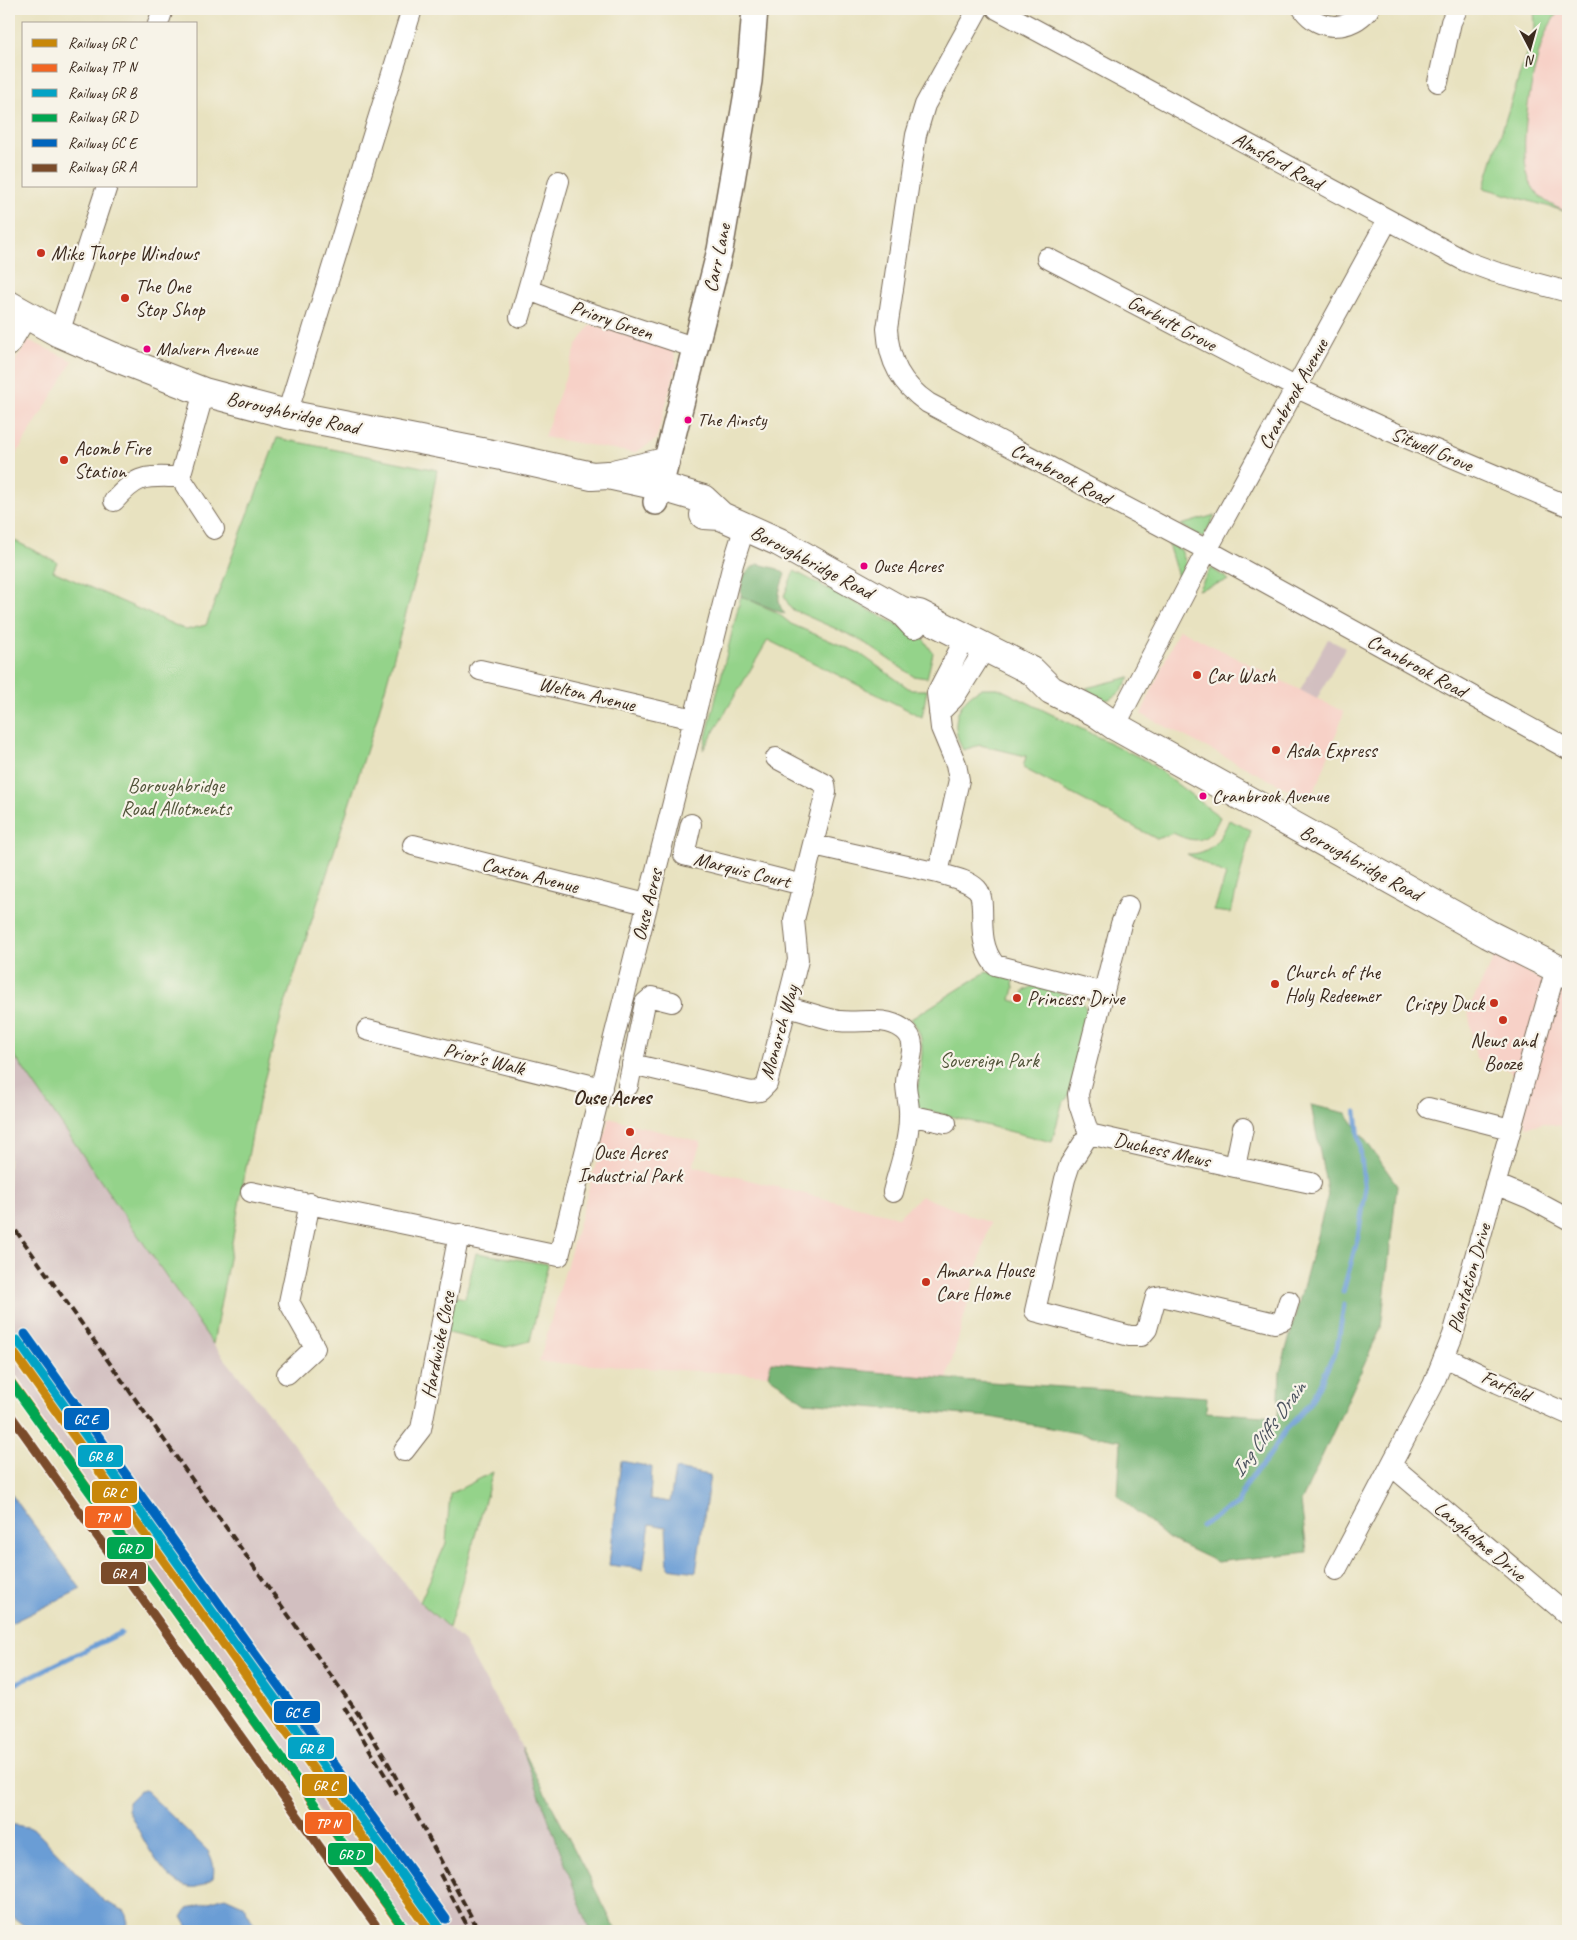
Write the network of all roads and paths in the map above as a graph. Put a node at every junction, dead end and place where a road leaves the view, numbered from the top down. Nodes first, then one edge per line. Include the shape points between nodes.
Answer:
1 (163, 9) edge
2 (412, 9) edge
3 (755, 9) edge
4 (978, 9) edge
5 (997, 9) edge
6 (1303, 9) edge
7 (1369, 9) edge
8 (1457, 9) edge
9 (159, 22) edge
10 (1438, 82) dead end
11 (559, 181) dead end
12 (106, 188) edge
13 (1387, 221) junction
14 (1047, 258) dead end
15 (529, 290) junction
16 (1568, 292) edge
17 (18, 310) edge
18 (520, 317) dead end
19 (59, 333) junction
20 (9, 346) edge
21 (696, 348) junction
22 (1296, 388) junction
23 (204, 392) junction
24 (287, 414) junction
25 (180, 476) junction
26 (660, 483) junction
27 (114, 501) dead end
28 (1568, 506) edge
29 (733, 521) junction
30 (214, 529) dead end
31 (1207, 550) junction
32 (971, 649) junction
33 (480, 670) dead end
34 (694, 719) junction
35 (1115, 726) junction
36 (1568, 749) edge
37 (776, 758) dead end
38 (691, 824) dead end
39 (814, 845) junction
40 (413, 846) dead end
41 (938, 873) junction
42 (803, 885) junction
43 (646, 904) junction
44 (1128, 906) dead end
45 (1562, 971) edge
46 (1104, 993) junction
47 (672, 1002) dead end
48 (788, 1007) junction
49 (367, 1030) dead end
50 (632, 1064) junction
51 (628, 1086) dead end
52 (602, 1088) junction
53 (1428, 1108) dead end
54 (909, 1115) junction
55 (946, 1123) dead end
56 (1243, 1128) dead end
57 (1510, 1129) junction
58 (1090, 1134) junction
59 (1235, 1166) junction
60 (1311, 1183) dead end
61 (1495, 1184) junction
62 (251, 1192) dead end
63 (893, 1192) dead end
64 (310, 1203) junction
65 (1568, 1219) edge
66 (459, 1234) junction
67 (1289, 1300) dead end
68 (1445, 1357) junction
69 (287, 1374) dead end
70 (1568, 1414) edge
71 (404, 1452) dead end
72 (1392, 1466) junction
73 (1336, 1570) dead end
74 (1568, 1616) edge

1 - 9 street
2 - 24 street
3 - 21 street, Carr Lane via 749,81 736,166
4 - 31 street, Cranbrook Road via 925,105 918,126 889,313 888,347 894,366 913,393 928,403
5 - 13 street, Almsford Road
6 - 7 street via 1322,25 1335,26 1360,19
8 - 10 street via 1451,22
11 - 15 street
12 - 19 street
13 - 16 street, Almsford Road via 1465,261
13 - 22 street, Cranbrook Avenue
14 - 22 street, Garbutt Grove
15 - 18 street
15 - 21 street, Priory Green via 578,310
17 - 19 main road, Boroughbridge Road
17 - 20 street
19 - 23 main road, Boroughbridge Road
21 - 26 street, Carr Lane
22 - 28 street, Sitwell Grove
22 - 31 street, Cranbrook Avenue
23 - 24 main road, Boroughbridge Road
23 - 25 street
24 - 26 main road, Boroughbridge Road via 600,475
25 - 27 street via 141,478 129,484
25 - 30 street
26 - 29 main road, Boroughbridge Road via 697,514
29 - 32 main road, Boroughbridge Road via 848,580 902,612 912,622
29 - 34 street, Ouse Acres via 733,564
31 - 35 street, Cranbrook Avenue
31 - 36 street, Cranbrook Road
32 - 35 main road, Boroughbridge Road via 1032,671 1051,690
32 - 41 street via 954,698 938,713 959,780
33 - 34 street, Welton Avenue
34 - 43 street, Ouse Acres
35 - 45 main road, Boroughbridge Road via 1488,934
37 - 39 street, Monarch Way via 825,784
38 - 42 street, Marquis Court via 684,855
39 - 41 street
39 - 42 street, Monarch Way
40 - 43 street, Caxton Avenue
41 - 46 street via 968,883 978,890 982,902 982,939 986,956 995,965
42 - 48 street, Monarch Way via 794,930 798,960
43 - 52 street, Ouse Acres
44 - 46 street
45 - 57 street, Plantation Drive
46 - 58 street via 1078,1094
47 - 50 street via 652,997 645,1003
48 - 50 street, Monarch Way via 768,1084 760,1091 751,1092
48 - 54 street via 840,1021 869,1020 903,1029 913,1048 906,1081
49 - 52 street, Prior's Walk
50 - 51 street
52 - 66 street, Ouse Acres via 559,1256
53 - 57 street
54 - 55 street
54 - 63 street
56 - 59 street, Duchess Mews
57 - 61 street, Plantation Drive
58 - 59 street, Duchess Mews
58 - 67 street via 1070,1164 1065,1179 1035,1310 1130,1336 1141,1336 1147,1330 1156,1297 1275,1323 1283,1320
59 - 60 street, Duchess Mews
61 - 65 street
61 - 68 street, Plantation Drive
62 - 64 street
64 - 66 street
64 - 69 street via 289,1302 315,1348
66 - 71 street, Hardwicke Close via 421,1429
68 - 70 street, Farfield
68 - 72 street, Plantation Drive
72 - 73 street, Plantation Drive
72 - 74 street, Langholme Drive

